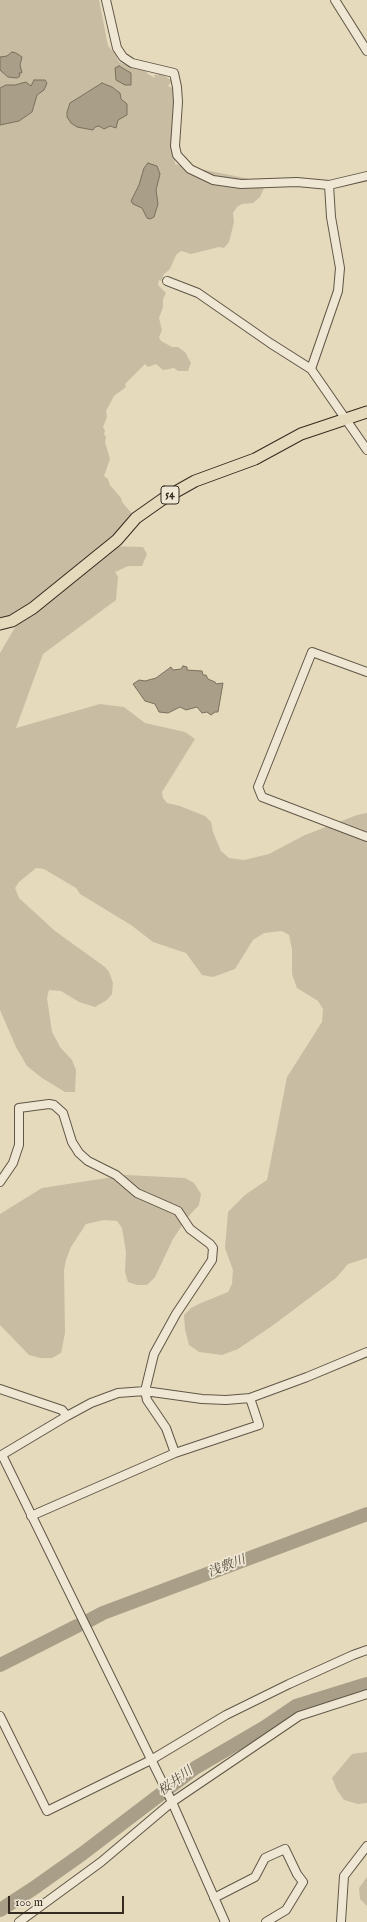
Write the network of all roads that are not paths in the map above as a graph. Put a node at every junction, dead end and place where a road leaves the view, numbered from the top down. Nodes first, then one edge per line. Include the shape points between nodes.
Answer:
1 (106, 0) edge
2 (336, 0) edge
3 (367, 51) edge
4 (367, 176) edge
5 (329, 185) junction
6 (167, 281) dead end
7 (311, 369) junction
8 (367, 412) edge
9 (345, 419) junction
10 (367, 450) edge
11 (0, 624) edge
12 (367, 672) edge
13 (367, 837) edge
14 (0, 1182) edge
15 (367, 1352) edge
16 (0, 1389) edge
17 (145, 1391) junction
18 (250, 1398) junction
19 (67, 1416) junction
20 (174, 1453) junction
21 (1, 1455) edge
22 (31, 1516) junction
23 (367, 1650) edge
24 (367, 1694) edge
25 (0, 1716) edge
26 (151, 1760) junction
27 (172, 1802) junction
28 (367, 1846) edge
29 (214, 1898) junction
30 (24, 1921) edge
31 (226, 1922) edge
32 (266, 1922) edge
33 (341, 1922) edge

1 - 5 street via 117,48 123,57 132,63 174,72 178,102 175,146 177,155 190,170 213,180 241,184 298,182
2 - 3 street
4 - 5 street
5 - 7 street via 331,217 340,268 338,291
6 - 7 street via 198,293
7 - 9 street
8 - 9 main road, 54
9 - 10 street
9 - 11 main road, 54 via 301,434 255,459 195,481 163,499 136,518 117,540 33,608 12,621
12 - 13 street via 312,652 258,787 262,797
14 - 17 street via 13,1163 19,1145 19,1108 54,1105 63,1113 72,1142 79,1153 88,1161 116,1175 131,1189 178,1212 190,1229 213,1248 212,1260 176,1314 154,1354
15 - 18 street
16 - 19 street via 62,1410
17 - 18 street via 202,1399
17 - 19 street via 118,1393
17 - 20 street via 147,1400 166,1428
18 - 20 street via 259,1425
19 - 21 street
20 - 22 street
21 - 22 street
22 - 26 street
23 - 26 street via 338,1661 226,1715
24 - 27 street via 299,1716
25 - 26 street via 47,1811
26 - 27 street
27 - 29 street
27 - 30 street via 102,1862
28 - 33 street via 344,1876
29 - 31 street
29 - 32 street via 255,1877 265,1858 285,1849 303,1882 286,1910

